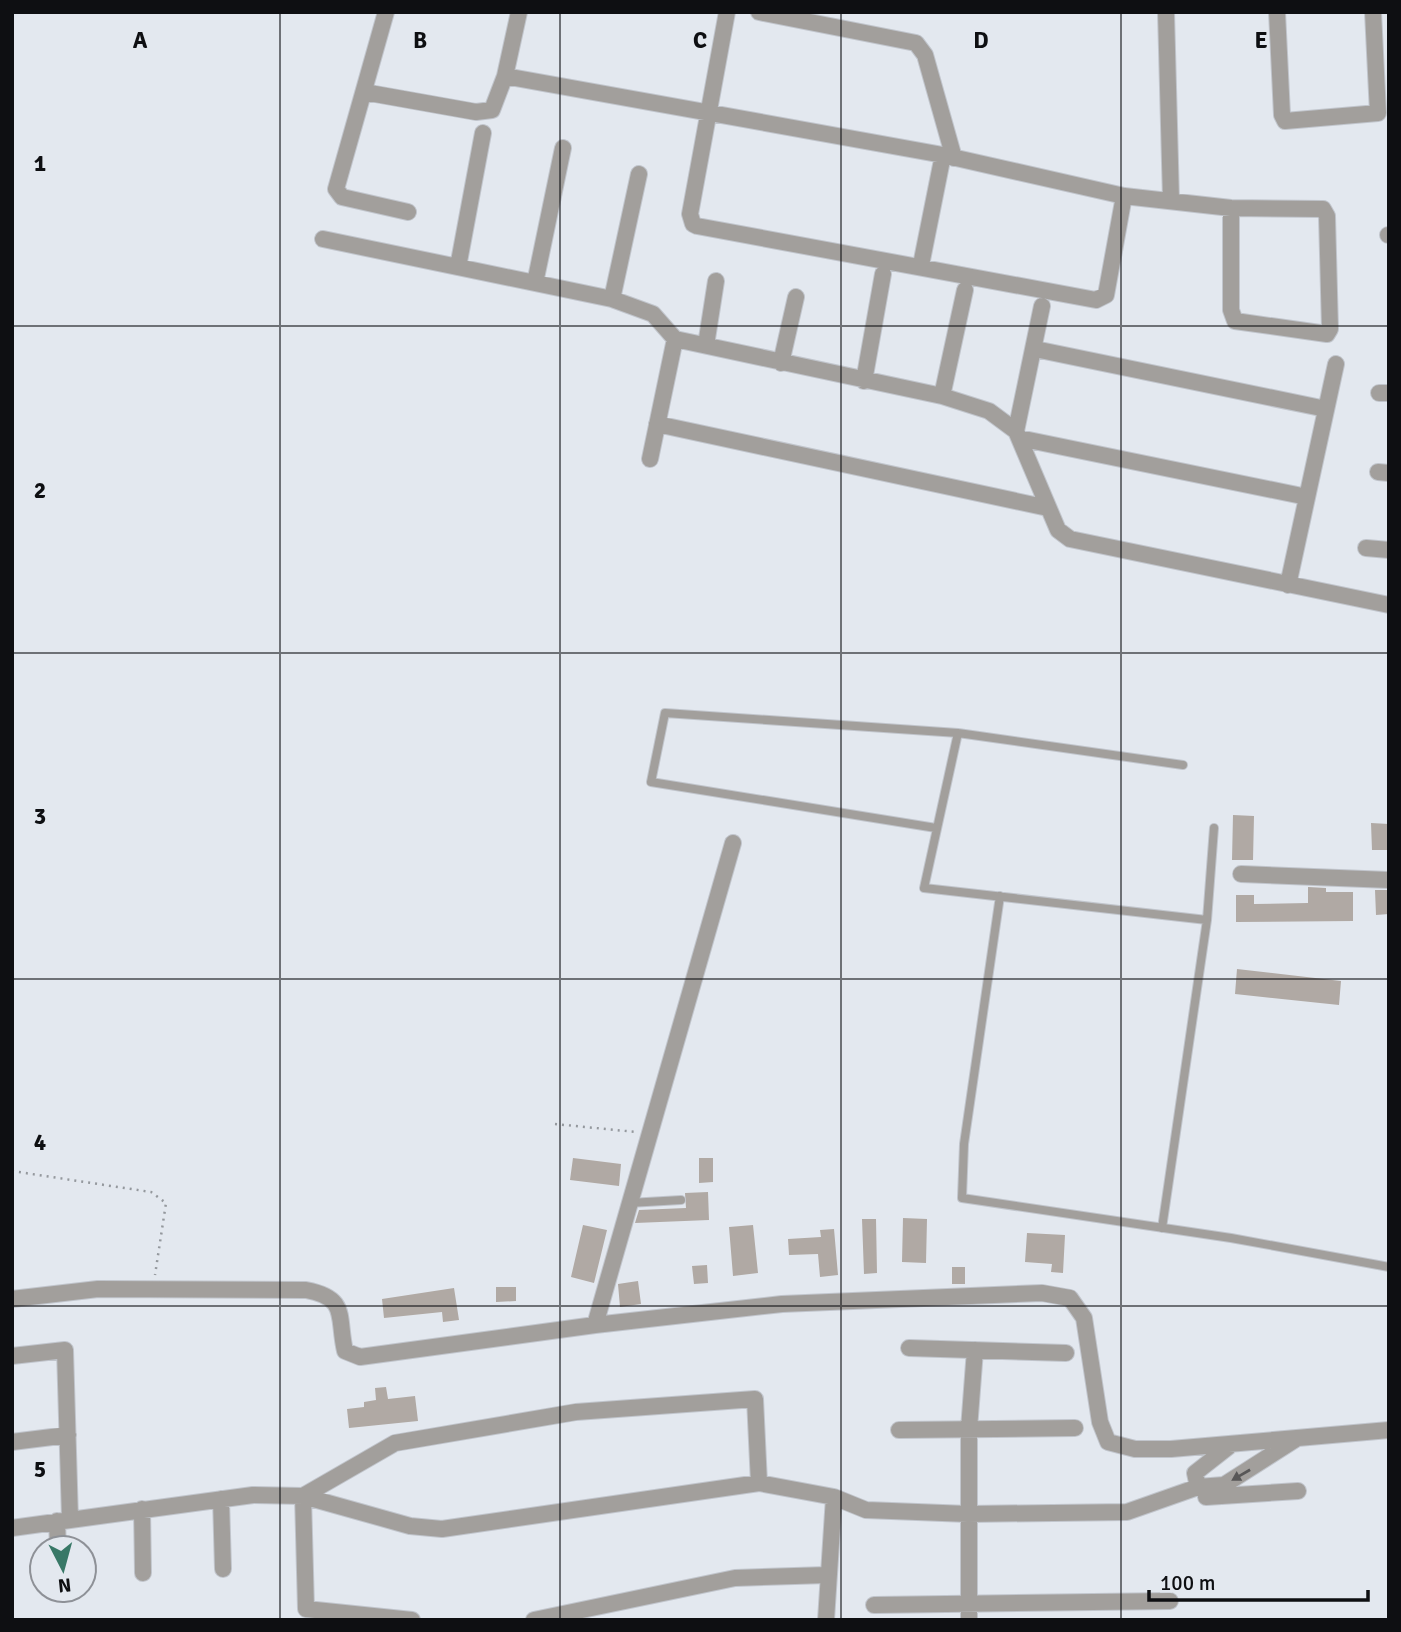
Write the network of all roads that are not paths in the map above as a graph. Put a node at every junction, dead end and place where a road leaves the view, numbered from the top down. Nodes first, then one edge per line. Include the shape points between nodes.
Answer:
1 (386, 12) edge
2 (519, 12) edge
3 (727, 12) edge
4 (759, 12) edge
5 (1166, 12) edge
6 (1277, 12) edge
7 (1373, 12) edge
8 (505, 76) junction
9 (364, 92) junction
10 (710, 113) junction
11 (483, 133) dead end
12 (563, 148) dead end
13 (949, 156) junction
14 (639, 174) dead end
15 (1124, 196) junction
16 (1171, 200) junction
17 (1231, 208) junction
18 (408, 212) dead end
19 (323, 239) dead end
20 (921, 265) junction
21 (458, 267) junction
22 (883, 274) dead end
23 (716, 281) dead end
24 (535, 283) junction
25 (965, 290) dead end
26 (796, 297) dead end
27 (612, 299) junction
28 (1042, 306) dead end
29 (675, 338) junction
30 (706, 345) junction
31 (1035, 349) junction
32 (781, 363) junction
33 (1336, 364) dead end
34 (864, 381) junction
35 (942, 396) junction
36 (1326, 410) junction
37 (657, 424) junction
38 (1017, 435) junction
39 (650, 459) dead end
40 (1307, 497) junction
41 (1048, 508) junction
42 (1366, 548) dead end
43 (1389, 550) edge
44 (1288, 585) junction
45 (1389, 605) edge
46 (958, 733) junction
47 (1183, 765) dead end
48 (936, 828) junction
49 (1214, 828) dead end
50 (733, 842) dead end
51 (1241, 874) dead end
52 (1389, 880) edge
53 (1000, 896) junction
54 (1207, 920) junction
55 (681, 1200) dead end
56 (629, 1203) junction
57 (1162, 1228) junction
58 (1389, 1267) edge
59 (12, 1299) edge
60 (595, 1325) junction
61 (909, 1348) dead end
62 (975, 1350) junction
63 (1066, 1353) dead end
64 (12, 1356) edge
65 (1075, 1428) dead end
66 (970, 1429) junction
67 (899, 1430) dead end
68 (1389, 1430) edge
69 (68, 1435) junction
70 (1298, 1437) junction
71 (12, 1442) edge
72 (1232, 1444) junction
73 (759, 1483) junction
74 (1198, 1487) junction
75 (1298, 1491) dead end
76 (303, 1496) junction
77 (834, 1497) junction
78 (221, 1499) junction
79 (1165, 1499) junction
80 (142, 1509) junction
81 (968, 1514) junction
82 (63, 1520) junction
83 (12, 1528) edge
84 (60, 1534) edge
85 (223, 1569) dead end
86 (143, 1573) dead end
87 (827, 1575) junction
88 (1170, 1601) dead end
89 (874, 1605) dead end
90 (969, 1612) edge
91 (412, 1620) edge
92 (534, 1620) edge
93 (827, 1620) edge

1 - 9 street
2 - 8 street
3 - 10 street
4 - 13 street via 916,43 925,55
5 - 16 street
6 - 7 street via 1285,121 1378,113
8 - 9 street via 496,106 488,112
8 - 10 street
9 - 18 street via 336,189 342,197
10 - 13 street
10 - 20 street via 690,214 693,224
11 - 21 street
12 - 24 street
13 - 15 street
13 - 20 street
14 - 27 street
15 - 16 street
15 - 20 street via 1106,295 1096,300
16 - 17 street
17 - 17 street via 1231,310 1235,321 1327,334 1326,212 1320,208
19 - 21 street
21 - 24 street
22 - 34 street
23 - 30 street
24 - 27 street
25 - 35 street
26 - 32 street
27 - 29 street via 653,314
28 - 31 street
29 - 30 street
29 - 37 street
30 - 32 street
31 - 36 street
31 - 38 street
32 - 34 street
33 - 36 street
34 - 35 street
35 - 38 street via 989,411
36 - 40 street
37 - 39 street
37 - 41 street
38 - 40 street
38 - 41 street
40 - 44 street
41 - 44 street via 1058,530 1070,539
42 - 43 street
44 - 45 street
46 - 47 lane
46 - 48 lane
46 - 48 lane via 664,713 651,782
48 - 53 lane via 924,888
49 - 54 lane
50 - 56 street
51 - 52 street
53 - 54 lane
53 - 57 lane via 964,1144 962,1198
54 - 57 lane
55 - 56 lane
56 - 60 street
57 - 58 lane
59 - 60 street via 98,1289 306,1290 335,1300 342,1314 345,1351 360,1357
60 - 72 street via 782,1304 1042,1293 1070,1298 1084,1318 1100,1422 1108,1443 1135,1449
61 - 62 street
62 - 63 street
62 - 66 street
64 - 69 street via 65,1350
65 - 66 street
66 - 67 street
66 - 81 street
68 - 70 street
69 - 71 street
69 - 82 street
70 - 72 street
70 -> 74 street via 1224,1485
72 - 74 street via 1195,1473
73 - 76 street via 442,1529 410,1526
73 - 76 street via 755,1399 576,1412 395,1443
73 - 77 street
74 - 79 street
75 - 79 street
76 - 78 street
76 - 91 street via 306,1609
77 - 81 street via 866,1510
77 - 87 street
78 - 80 street
78 - 85 street
79 - 81 street via 1127,1512
80 - 82 street
80 - 86 street
81 - 90 street
82 - 83 street
82 - 84 street
87 - 92 street via 735,1578
87 - 93 street
88 - 90 street
89 - 90 street

